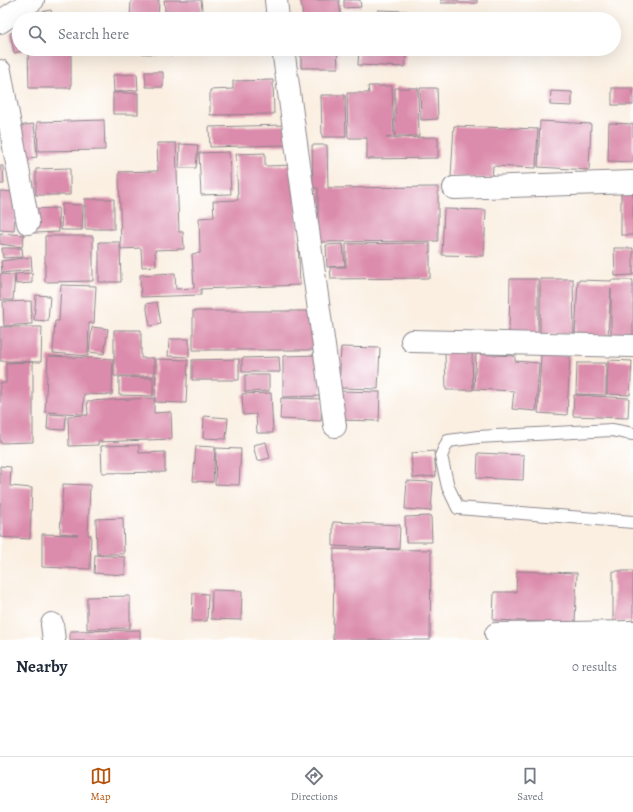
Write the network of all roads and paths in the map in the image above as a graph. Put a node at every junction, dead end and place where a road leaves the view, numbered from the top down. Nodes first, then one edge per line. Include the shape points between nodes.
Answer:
1 (33, 0) edge
2 (276, 0) edge
3 (15, 12) edge
4 (277, 12) edge
5 (12, 14) edge
6 (0, 22) edge
7 (284, 56) edge
8 (0, 71) edge
9 (633, 182) edge
10 (454, 188) dead end
11 (28, 223) dead end
12 (412, 342) dead end
13 (633, 346) edge
14 (335, 426) dead end
15 (633, 434) edge
16 (633, 522) edge
17 (633, 632) edge
18 (496, 634) dead end

1 - 3 street
2 - 4 street
5 - 6 street
7 - 14 street
8 - 11 street
9 - 10 street
12 - 13 street
15 - 16 lane via 612,430 478,436 448,441 441,456 448,487 458,508
17 - 18 street

